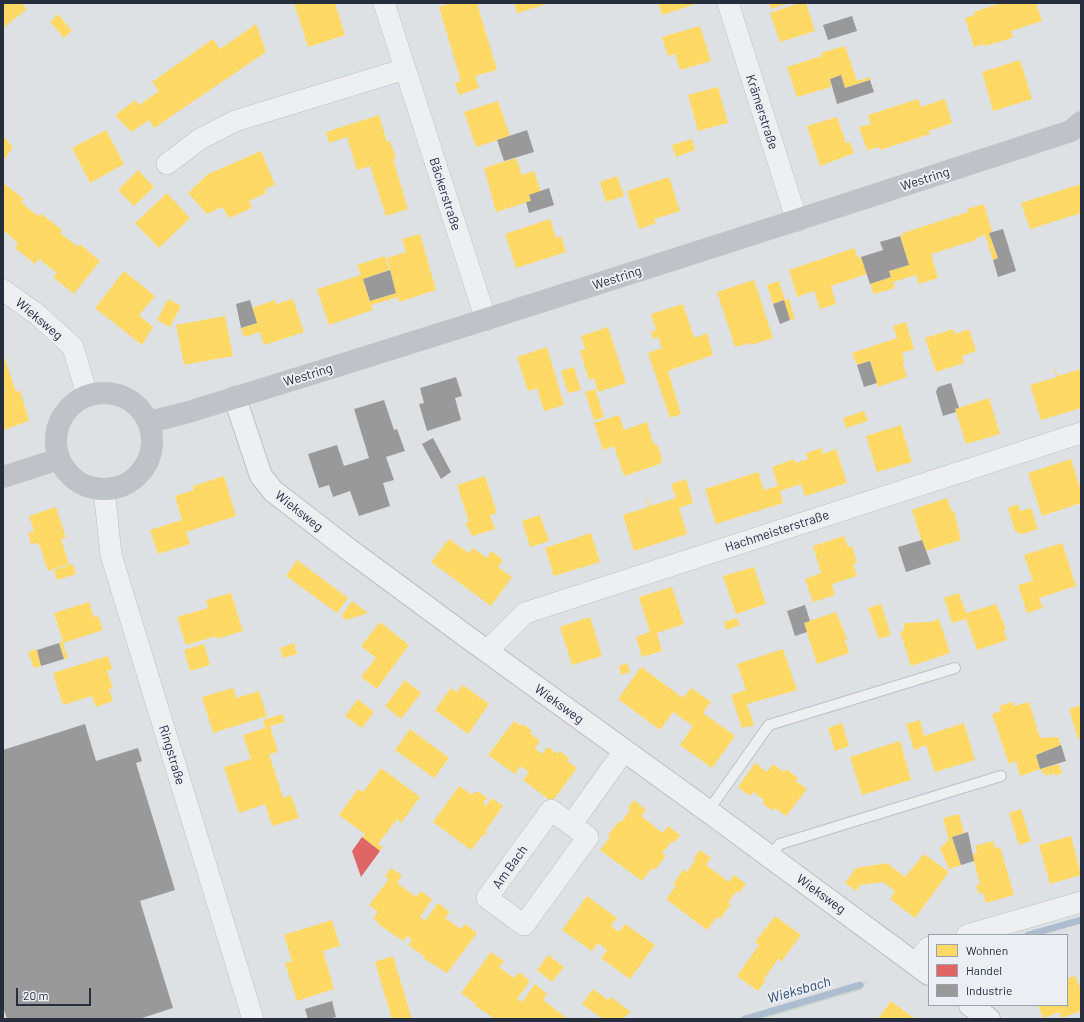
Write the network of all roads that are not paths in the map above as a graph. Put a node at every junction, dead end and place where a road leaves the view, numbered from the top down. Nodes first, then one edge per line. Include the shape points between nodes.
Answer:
1 (384, 3) edge
2 (728, 3) edge
3 (405, 69) junction
4 (1081, 122) edge
5 (167, 164) dead end
6 (797, 221) junction
7 (3, 290) edge
8 (486, 320) junction
9 (87, 395) junction
10 (235, 398) junction
11 (148, 422) junction
12 (1081, 433) edge
13 (59, 459) junction
14 (3, 477) edge
15 (104, 489) junction
16 (486, 651) junction
17 (955, 668) dead end
18 (624, 751) junction
19 (1001, 776) dead end
20 (708, 811) junction
21 (571, 825) junction
22 (770, 856) junction
23 (1081, 902) edge
24 (970, 934) edge
25 (928, 950) edge
26 (922, 969) edge
27 (971, 1006) edge
28 (254, 1019) edge
29 (989, 1019) edge

1 - 3 street, Bäckerstraße
2 - 6 street, Krämerstraße
3 - 5 street via 234,121 200,139
3 - 8 street, Bäckerstraße
4 - 6 main road, Westring via 1072,131
6 - 8 main road, Westring
7 - 9 street, Wieksweg via 38,315 73,347
8 - 10 main road, Westring
9 - 11 main road via 107,392 124,397 139,407
9 - 13 main road via 72,404 60,420 56,439
10 - 11 main road, Westring
10 - 16 street, Wieksweg via 261,476 273,491
11 - 15 main road via 152,441 149,459 138,475 123,486
12 - 16 street, Hachmeisterstraße via 525,613
13 - 14 main road
13 - 15 main road via 69,475 85,486
15 - 28 street, Ringstraße via 111,555
16 - 18 street, Wieksweg
17 - 20 lane via 770,725
18 - 20 street, Wieksweg
18 - 21 street
19 - 22 lane via 780,844
20 - 22 street, Wieksweg
21 - 21 street, Am Bach via 588,837 524,926 487,898 551,810
22 - 26 street, Wieksweg
23 - 24 street
25 - 26 street
27 - 29 street

